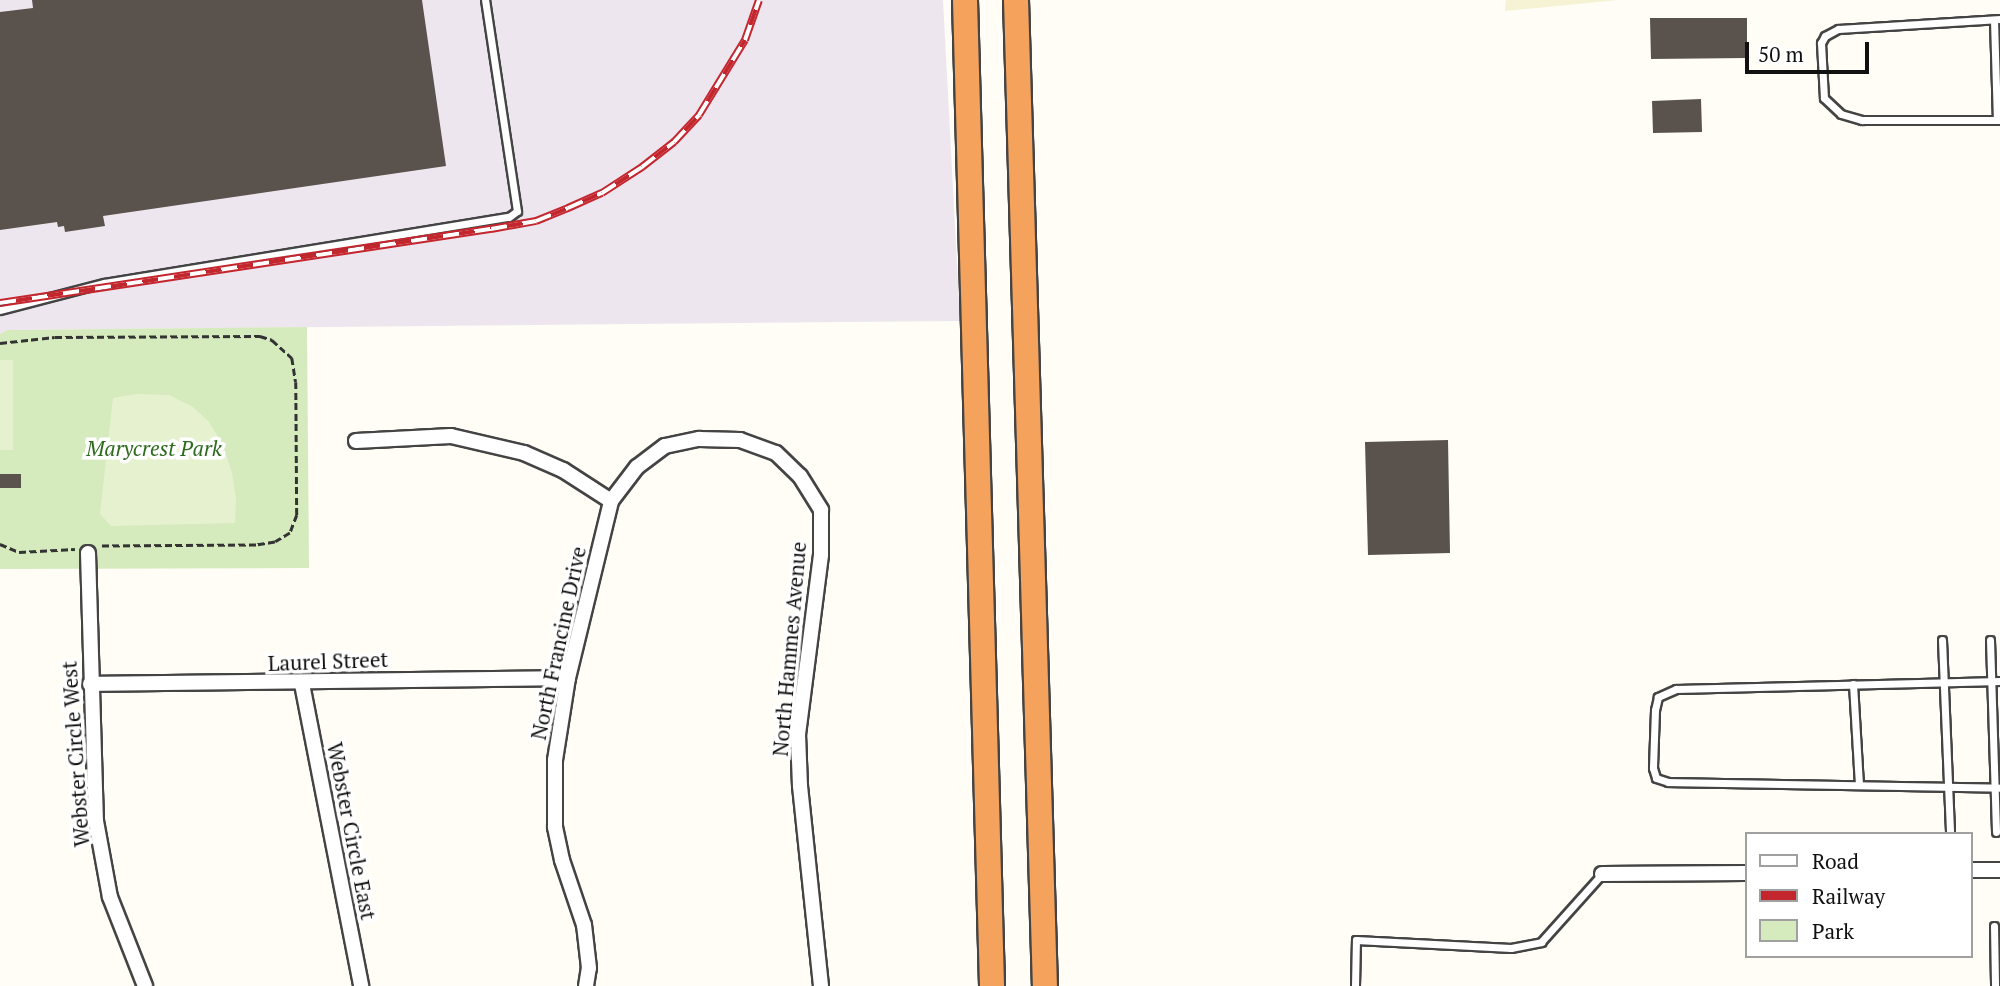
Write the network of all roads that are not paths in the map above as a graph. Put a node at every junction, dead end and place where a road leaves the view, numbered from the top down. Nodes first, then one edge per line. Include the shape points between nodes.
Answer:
1 (485, 0) edge
2 (965, 0) edge
3 (1016, 0) edge
4 (1997, 20) edge
5 (1999, 120) edge
6 (0, 310) edge
7 (740, 440) joint
8 (356, 442) dead end
9 (611, 500) junction
10 (88, 549) road end
11 (1942, 640) dead end
12 (1990, 640) dead end
13 (568, 678) junction
14 (1996, 681) edge
15 (1945, 682) junction
16 (90, 684) junction
17 (302, 684) junction
18 (1853, 684) junction
19 (1859, 785) junction
20 (1948, 787) junction
21 (1997, 788) edge
22 (1950, 832) edge
23 (1996, 832) dead end
24 (1972, 870) edge
25 (2000, 870) edge
26 (1744, 873) edge
27 (1602, 874) joint
28 (1994, 926) dead end
29 (145, 986) edge
30 (361, 986) edge
31 (586, 986) edge
32 (821, 986) edge
33 (992, 986) edge
34 (1045, 986) edge
35 (1355, 986) edge
36 (1995, 986) edge

1 - 6 lane via 516,211 509,218 104,283
2 - 33 highway
3 - 34 highway
4 - 5 lane
4 - 5 lane via 1838,29 1821,43 1824,98 1841,114 1862,120
7 - 9 street, North Francine Drive via 699,439 665,446 637,467
7 - 32 street, North Hammes Avenue via 776,453 800,476 821,510 821,555 798,734
8 - 9 street via 451,436 524,453 563,470
9 - 13 street, North Francine Drive
10 - 16 street, Webster Circle West
11 - 15 lane
12 - 14 lane
13 - 17 street, Laurel Street
13 - 31 street, North Francine Drive via 555,760 555,827 584,925 589,968
14 - 15 lane
14 - 21 lane
15 - 18 lane
15 - 20 lane
16 - 17 street, Laurel Street
16 - 29 street, Webster Circle West via 98,834 110,897
17 - 30 street, Webster Circle East
18 - 19 lane
18 - 19 lane via 1676,689 1658,698 1653,768 1656,778 1668,782
19 - 20 lane
20 - 21 lane
20 - 22 lane
21 - 23 lane
24 - 25 street
26 - 27 street
27 - 35 lane via 1541,942 1511,948 1356,940
28 - 36 lane

